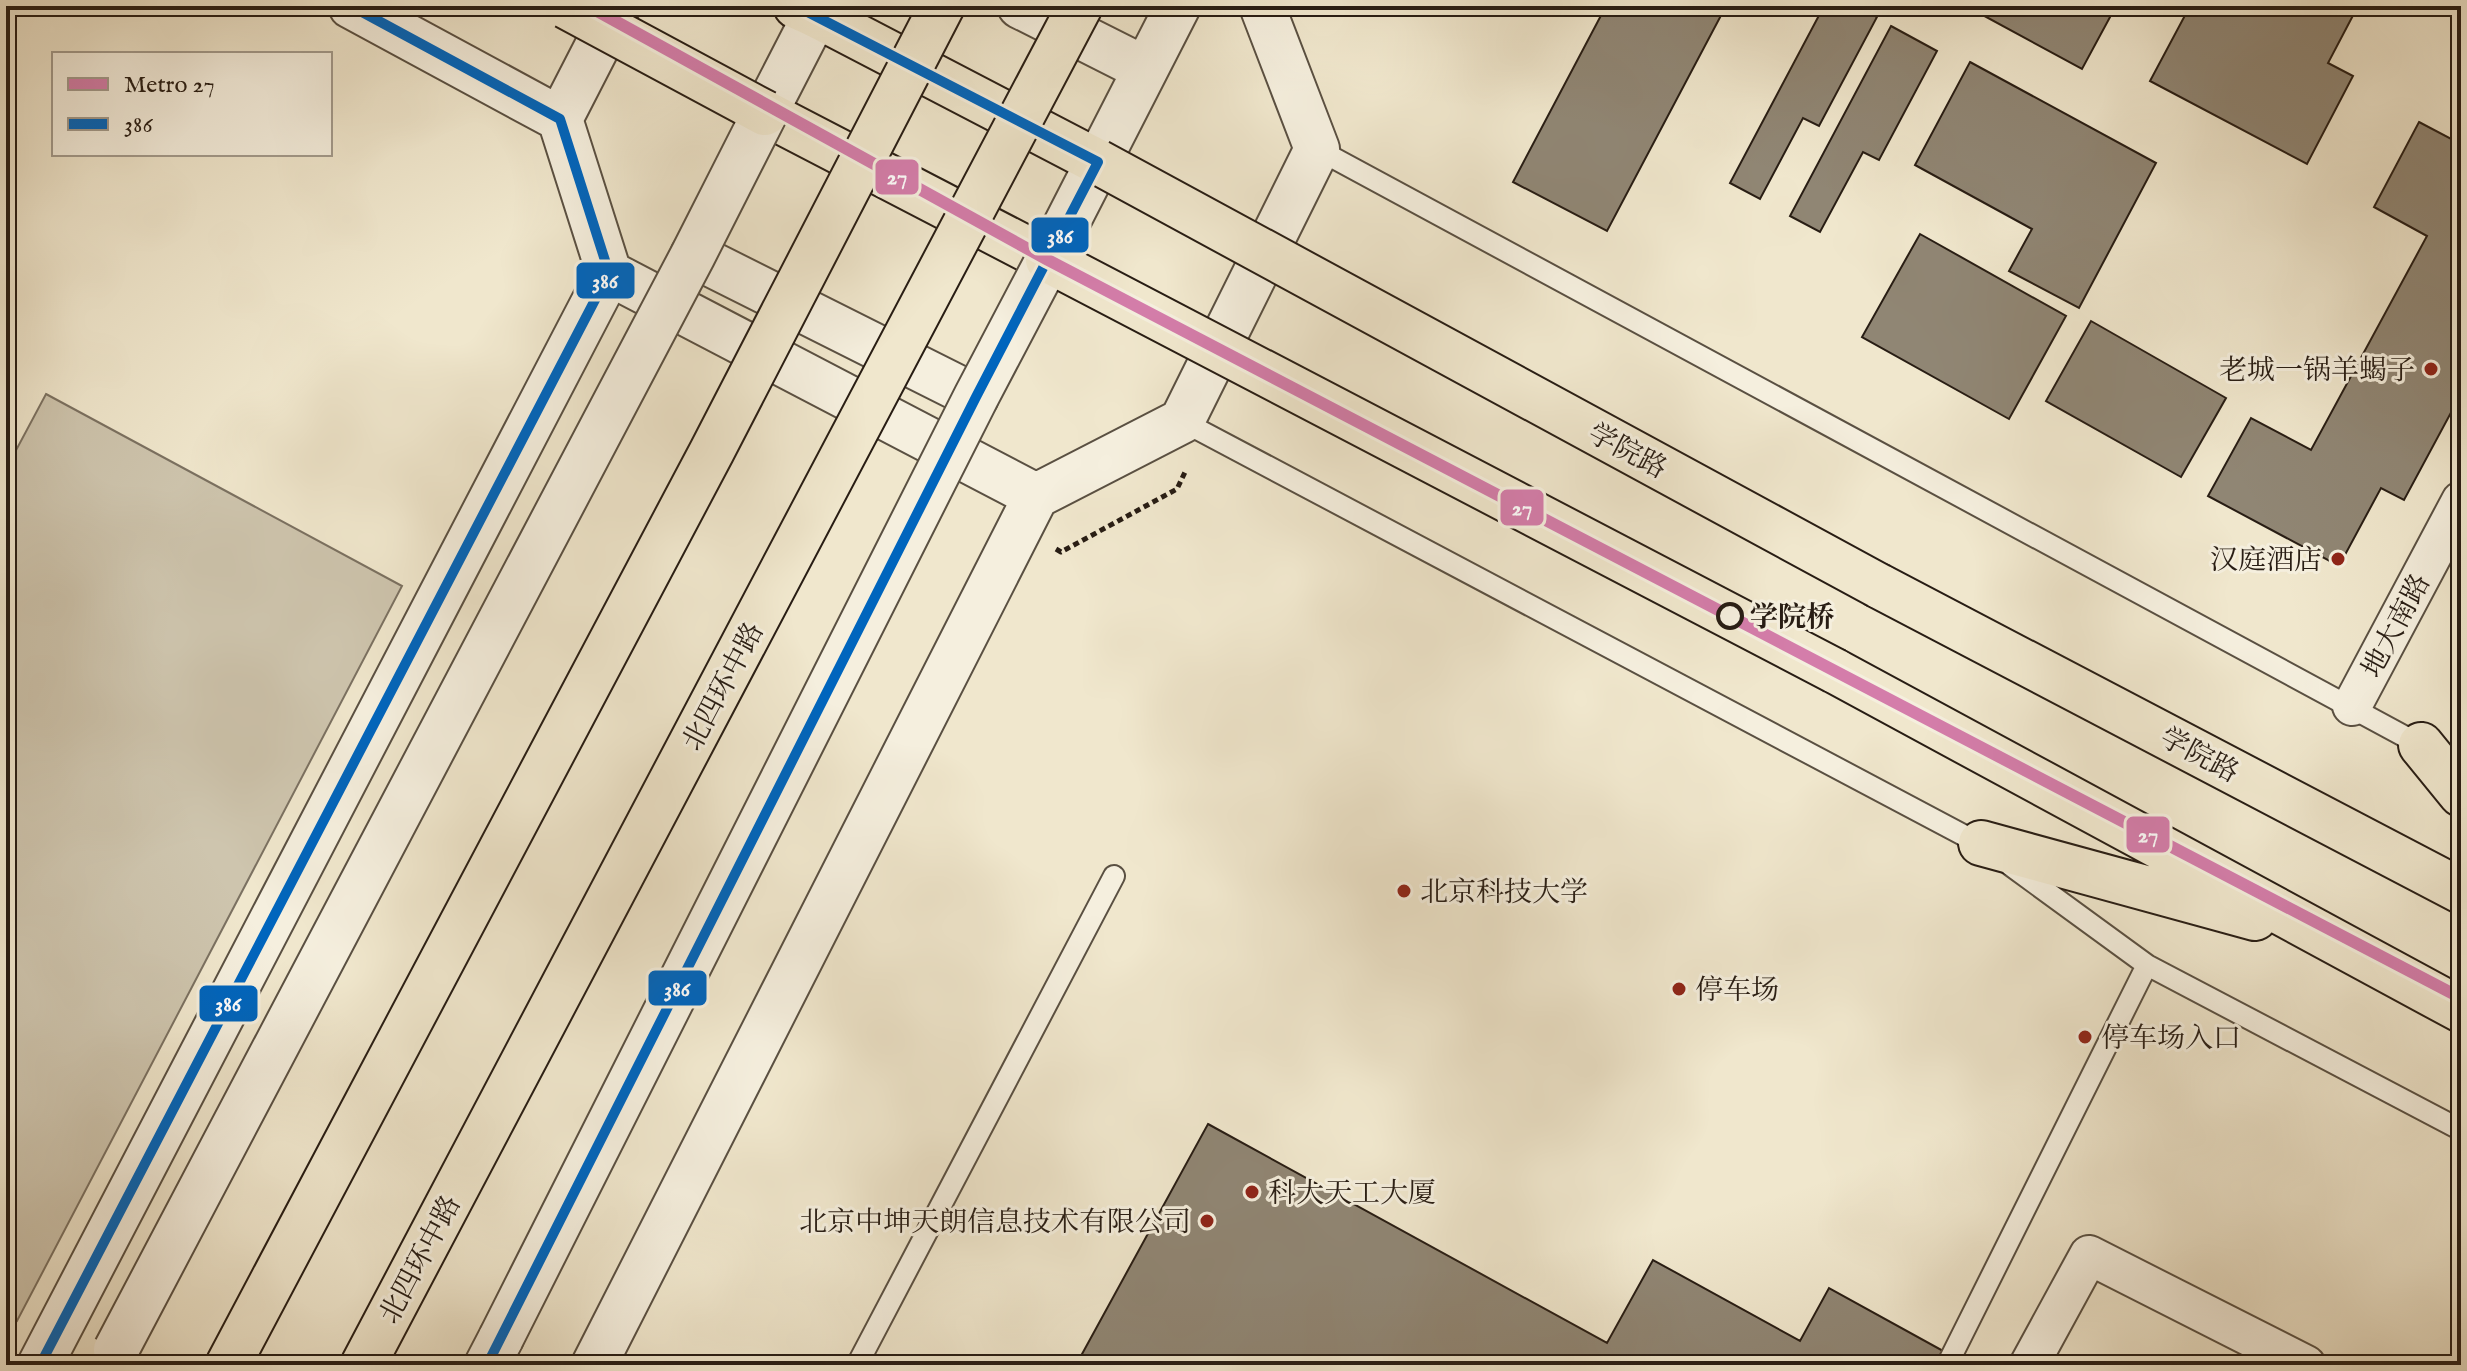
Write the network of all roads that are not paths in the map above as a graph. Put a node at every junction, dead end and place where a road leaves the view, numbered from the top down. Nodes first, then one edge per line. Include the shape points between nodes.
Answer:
1 (351, 6) edge
2 (566, 6) edge
3 (618, 6) edge
4 (942, 6) edge
5 (1020, 6) edge
6 (1080, 6) edge
7 (1178, 6) edge
8 (1262, 6) edge
9 (811, 9) edge
10 (1145, 69) junction
11 (765, 113) junction
12 (560, 119) junction
13 (1317, 149) junction
14 (1098, 162) junction
15 (693, 255) junction
16 (1048, 260) junction
17 (609, 273) junction
18 (976, 397) junction
19 (1182, 421) junction
20 (1036, 496) junction
21 (2461, 501) edge
22 (2352, 706) junction
23 (2421, 745) junction
24 (2461, 768) edge
25 (2461, 794) edge
26 (1981, 843) junction
27 (1114, 876) dead end
28 (2461, 891) edge
29 (2326, 938) junction
30 (2147, 965) junction
31 (2461, 1010) edge
32 (2461, 1130) edge
33 (494, 1351) edge
34 (113, 1358) edge
35 (40, 1365) edge
36 (228, 1365) edge
37 (363, 1365) edge
38 (594, 1365) edge
39 (857, 1365) edge
40 (1947, 1365) edge
41 (2029, 1365) edge
42 (2306, 1365) edge

1 - 12 street
2 - 11 main road, bridge
3 - 12 street
4 - 36 main road, bridge
5 - 10 street
6 - 37 main road, 北四环中路, bridge
7 - 10 street
8 - 13 street
9 - 11 street
9 - 14 main road, 学院路, bridge
10 - 14 street
11 - 15 street, bridge
11 - 16 main road, bridge
12 - 17 street
13 - 19 street
13 - 22 lane
14 - 16 street
14 - 28 main road, 学院路, bridge via 1879,586
15 - 18 street, bridge
15 - 34 street, bridge
16 - 18 street, bridge
16 - 29 main road, bridge via 1835,671
17 - 20 street
17 - 35 street
18 - 33 street, bridge
19 - 20 street
19 - 26 lane
20 - 38 street
21 - 22 street, 地大南路
22 - 23 lane
23 - 24 lane
23 - 25 main road
26 - 29 main road
26 - 30 lane
27 - 39 lane
29 - 31 main road
30 - 32 lane
30 - 40 lane
41 - 42 street via 2089,1255

